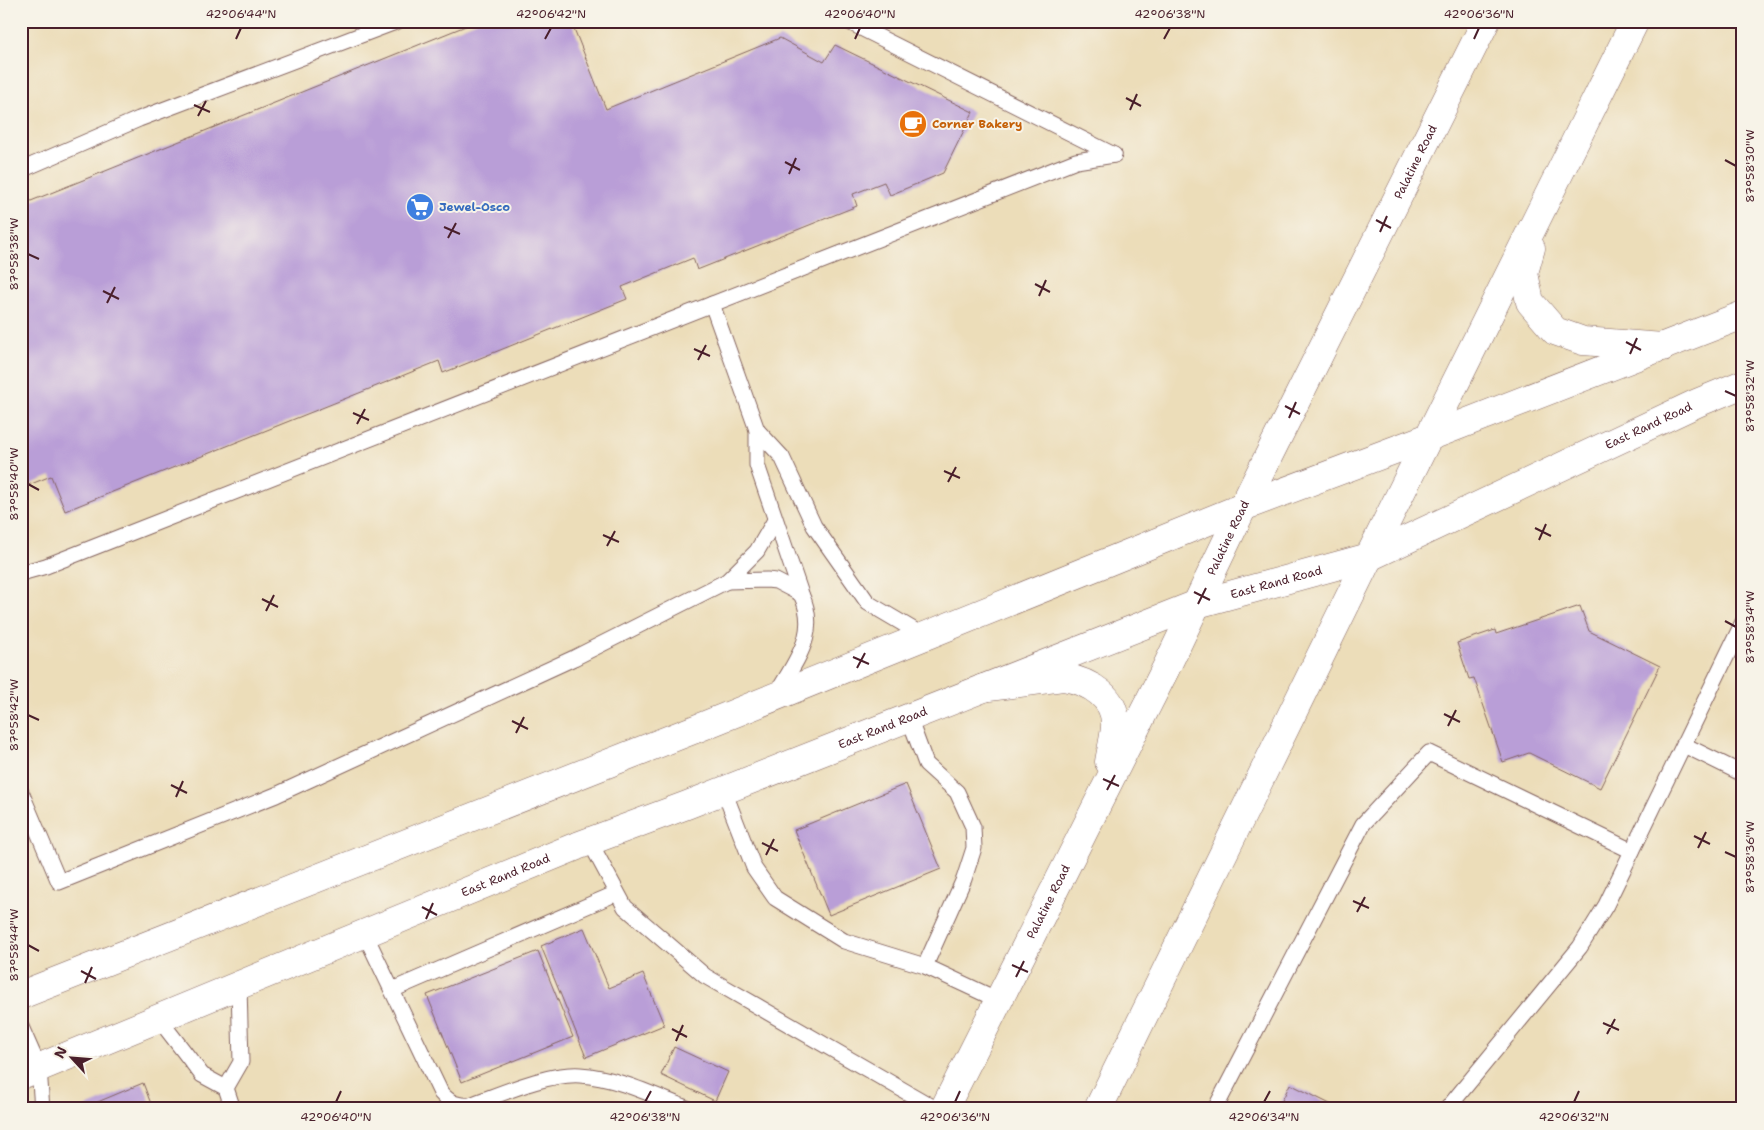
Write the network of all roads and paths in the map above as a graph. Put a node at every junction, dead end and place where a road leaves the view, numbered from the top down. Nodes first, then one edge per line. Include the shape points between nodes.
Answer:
1 (398, 21) edge
2 (847, 21) edge
3 (1486, 21) edge
4 (1635, 21) edge
5 (21, 170) edge
6 (1538, 217) junction
7 (712, 304) junction
8 (1743, 316) edge
9 (1663, 347) junction
10 (1737, 389) edge
11 (757, 430) junction
12 (1429, 437) junction
13 (1243, 506) junction
14 (775, 520) junction
15 (1369, 557) junction
16 (21, 573) edge
17 (727, 582) junction
18 (801, 594) junction
19 (1197, 604) junction
20 (1743, 622) edge
21 (924, 636) junction
22 (983, 688) junction
23 (775, 697) junction
24 (909, 718) junction
25 (1684, 745) junction
26 (1743, 774) edge
27 (1105, 788) junction
28 (724, 790) junction
29 (21, 792) edge
30 (590, 842) junction
31 (1632, 851) junction
32 (617, 893) junction
33 (365, 934) junction
34 (926, 966) junction
35 (239, 986) junction
36 (392, 990) junction
37 (21, 995) edge
38 (998, 1000) junction
39 (159, 1019) junction
40 (21, 1027) edge
41 (30, 1072) edge
42 (226, 1088) junction
43 (42, 1109) edge
44 (233, 1109) edge
45 (689, 1109) edge
46 (936, 1109) edge
47 (944, 1109) edge
48 (1098, 1109) edge
49 (1215, 1109) edge
50 (1447, 1109) edge

1 - 5 lane via 139,119
2 - 7 lane via 1114,155 1076,161
3 - 13 main road, Palatine Road
4 - 6 main road
6 - 9 main road via 1524,273 1530,302 1555,332 1582,341
6 - 12 main road
7 - 11 lane
7 - 16 lane via 46,566
8 - 9 main road
9 - 12 main road
10 - 15 main road, East Rand Road via 1697,403
11 - 14 lane via 757,465
11 - 21 lane via 782,457 814,526 868,603
12 - 13 main road
12 - 15 main road
13 - 19 main road, Palatine Road
13 - 21 main road
14 - 17 lane via 757,551
14 - 18 lane
15 - 19 main road, East Rand Road
15 - 48 main road
17 - 18 lane via 776,581
17 - 29 lane via 574,658 276,795 59,882
18 - 23 lane via 807,606 808,634
19 - 22 main road, East Rand Road
19 - 27 main road, Palatine Road
20 - 25 lane
21 - 23 main road
22 - 24 main road, East Rand Road
22 - 27 main road via 1064,677 1088,684 1104,696 1111,705 1115,725
23 - 37 main road
24 - 28 main road, East Rand Road
24 - 34 lane via 926,764 957,792 973,827 974,848 964,880
25 - 26 lane
25 - 31 lane
27 - 38 main road, Palatine Road
28 - 30 main road, East Rand Road
28 - 34 lane via 754,868 775,898 844,941
30 - 32 lane
30 - 33 main road, East Rand Road
31 - 49 lane via 1429,753 1363,824
31 - 50 lane via 1606,905 1580,947
32 - 36 lane
32 - 46 lane via 625,908 705,976
33 - 35 main road, East Rand Road
33 - 36 lane
34 - 38 lane
35 - 39 main road, East Rand Road
35 - 42 lane via 240,1062
36 - 45 lane via 441,1093 459,1106 544,1080 578,1075 615,1082
38 - 47 main road, Palatine Road
39 - 41 main road, East Rand Road
39 - 42 lane via 202,1075
40 - 41 lane
41 - 43 lane
42 - 44 lane

